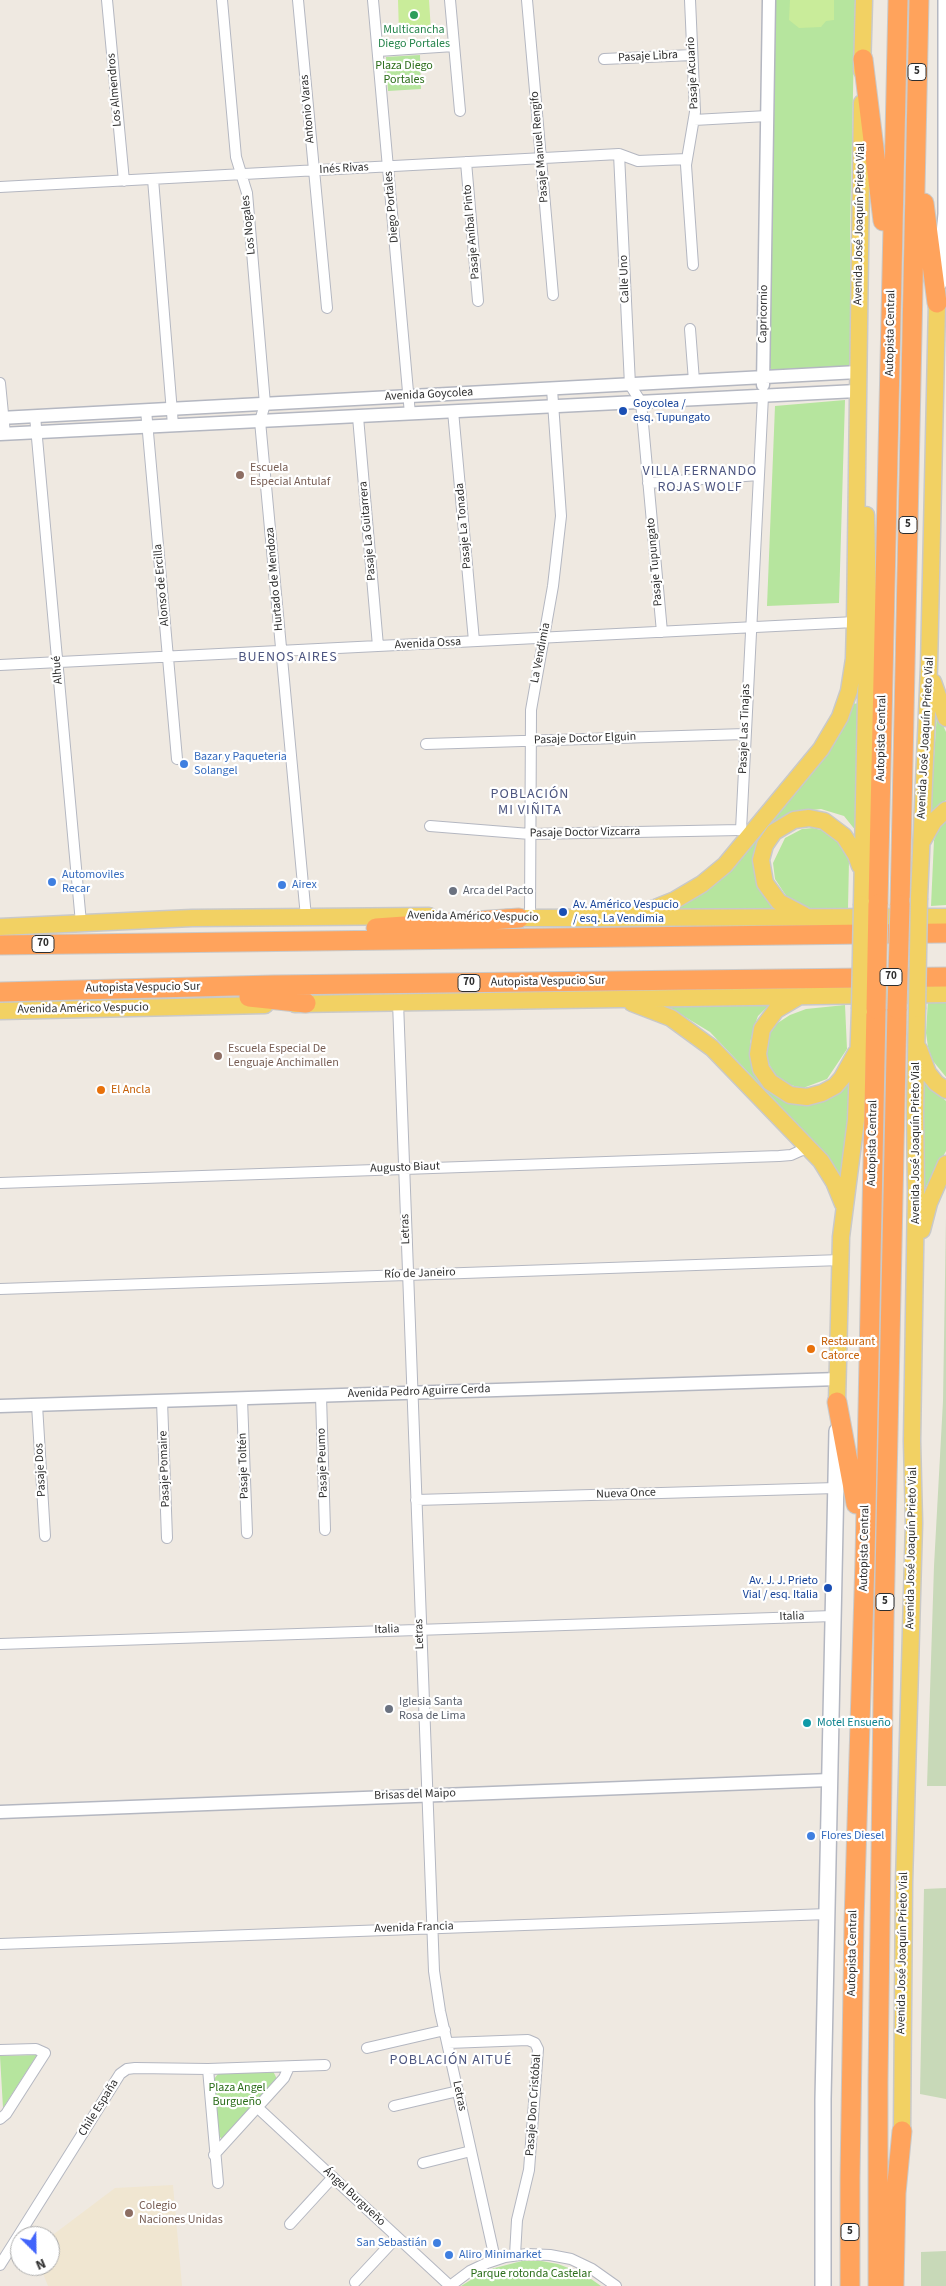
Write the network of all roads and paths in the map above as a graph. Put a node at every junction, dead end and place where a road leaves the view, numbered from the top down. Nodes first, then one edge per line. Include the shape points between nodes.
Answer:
1 (107, 0) edge
2 (222, 0) edge
3 (298, 0) edge
4 (373, 0) edge
5 (450, 0) edge
6 (527, 0) edge
7 (690, 0) edge
8 (769, 0) edge
9 (864, 0) edge
10 (898, 0) edge
11 (919, 0) edge
12 (946, 0) edge
13 (454, 46) junction
14 (378, 51) junction
15 (692, 55) junction
16 (604, 59) dead end
17 (863, 59) junction
18 (460, 111) dead end
19 (768, 116) junction
20 (694, 120) junction
21 (916, 145) junction
22 (619, 154) junction
23 (541, 158) junction
24 (687, 159) junction
25 (466, 162) junction
26 (388, 166) junction
27 (313, 170) junction
28 (241, 175) junction
29 (153, 179) junction
30 (124, 181) junction
31 (0, 187) edge
32 (693, 265) dead end
33 (553, 295) dead end
34 (892, 297) junction
35 (478, 301) dead end
36 (937, 303) junction
37 (327, 308) dead end
38 (690, 329) dead end
39 (858, 372) junction
40 (763, 378) junction
41 (694, 381) junction
42 (0, 383) edge
43 (630, 385) junction
44 (552, 389) junction
45 (857, 391) junction
46 (409, 396) junction
47 (763, 396) junction
48 (641, 402) junction
49 (266, 404) junction
50 (552, 406) junction
51 (172, 409) junction
52 (146, 410) junction
53 (453, 411) junction
54 (410, 414) junction
55 (35, 416) junction
56 (358, 416) junction
57 (2, 418) edge
58 (260, 421) junction
59 (148, 426) junction
60 (173, 426) junction
61 (36, 432) junction
62 (2, 434) edge
63 (856, 449) junction
64 (759, 475) junction
65 (648, 482) junction
66 (855, 622) junction
67 (750, 628) junction
68 (662, 632) junction
69 (544, 638) junction
70 (474, 641) junction
71 (378, 646) junction
72 (282, 651) junction
73 (168, 656) junction
74 (57, 662) junction
75 (0, 665) edge
76 (929, 667) junction
77 (946, 718) edge
78 (745, 734) junction
79 (530, 741) junction
80 (426, 744) dead end
81 (177, 759) dead end
82 (946, 810) edge
83 (430, 826) dead end
84 (741, 830) joint
85 (530, 834) junction
86 (921, 847) junction
87 (862, 876) junction
88 (870, 904) junction
89 (306, 917) junction
90 (946, 917) edge
91 (525, 918) junction
92 (618, 918) junction
93 (814, 918) junction
94 (81, 923) junction
95 (0, 927) edge
96 (946, 933) edge
97 (257, 942) junction
98 (0, 945) edge
99 (946, 977) edge
100 (103, 989) junction
101 (0, 992) edge
102 (946, 994) edge
103 (801, 996) junction
104 (616, 998) junction
105 (398, 1002) junction
106 (306, 1004) junction
107 (868, 1009) junction
108 (0, 1011) edge
109 (859, 1041) junction
110 (916, 1043) junction
111 (946, 1090) edge
112 (809, 1147) junction
113 (946, 1164) edge
114 (403, 1168) junction
115 (0, 1183) edge
116 (844, 1208) junction
117 (841, 1260) junction
118 (916, 1267) junction
119 (407, 1275) junction
120 (0, 1289) edge
121 (838, 1379) junction
122 (411, 1392) junction
123 (320, 1396) junction
124 (242, 1399) junction
125 (162, 1401) junction
126 (837, 1402) junction
127 (37, 1405) junction
128 (0, 1406) edge
129 (836, 1488) junction
130 (416, 1500) junction
131 (325, 1530) dead end
132 (247, 1533) dead end
133 (45, 1536) dead end
134 (168, 1538) dead end
135 (865, 1559) junction
136 (834, 1616) junction
137 (420, 1629) junction
138 (0, 1644) edge
139 (830, 1780) junction
140 (428, 1794) junction
141 (0, 1812) edge
142 (828, 1914) junction
143 (433, 1928) junction
144 (0, 1944) edge
145 (445, 2030) junction
146 (448, 2043) junction
147 (367, 2048) dead end
148 (0, 2050) edge
149 (325, 2065) dead end
150 (289, 2067) junction
151 (208, 2069) junction
152 (458, 2091) junction
153 (394, 2106) dead end
154 (258, 2108) junction
155 (0, 2119) edge
156 (902, 2131) junction
157 (471, 2151) junction
158 (214, 2156) junction
159 (423, 2163) dead end
160 (333, 2177) junction
161 (218, 2183) dead end
162 (290, 2224) dead end
163 (397, 2237) junction
164 (515, 2255) junction
165 (495, 2259) junction
166 (0, 2265) edge
167 (354, 2282) dead end
168 (450, 2286) edge
169 (616, 2286) edge
170 (823, 2286) edge
171 (850, 2286) edge
172 (878, 2286) edge
173 (894, 2286) edge
174 (904, 2286) edge

1 - 30 street, Los Almendros
2 - 28 street, Los Nogales via 236,157
3 - 27 street, Antonio Varas
4 - 14 street, Diego Portales
5 - 13 street
6 - 23 street, Pasaje Manuel Rengifo
7 - 15 street, Pasaje Acuario
8 - 19 street, Capricornio
9 - 17 main road, Avenida José Joaquín Prieto Vial
10 - 34 highway, Autopista Central / 5
11 - 21 highway, Autopista Central / 5
12 - 36 main road, Avenida José Joaquín Prieto Vial via 946,214
13 - 14 street
13 - 18 street
14 - 26 street, Diego Portales
15 - 16 street, Pasaje Libra
15 - 20 street, Pasaje Acuario
17 - 34 highway
17 - 39 main road, Avenida José Joaquín Prieto Vial
19 - 20 street
19 - 40 street, Capricornio
20 - 24 street, Pasaje Acuario
21 - 36 highway
21 - 172 highway, Autopista Central / 5, bridge via 884,1623
22 - 23 street, Inés Rivas
22 - 24 street, Inés Rivas via 638,161
22 - 43 street, Calle Uno
23 - 25 street, Inés Rivas
23 - 33 street, Pasaje Manuel Rengifo
24 - 32 street, Pasaje Acuario
25 - 26 street, Inés Rivas
25 - 35 street, Pasaje Aníbal Pinto
26 - 27 street, Inés Rivas
26 - 46 street, Diego Portales
27 - 28 street, Inés Rivas
27 - 37 street, Antonio Varas
28 - 29 street, Inés Rivas
28 - 49 street, Los Nogales via 246,193
29 - 30 street, Inés Rivas
29 - 51 street
30 - 31 street, Inés Rivas
34 - 88 highway, Autopista Central / 5
36 - 76 main road, Avenida José Joaquín Prieto Vial
38 - 41 street
39 - 40 street, Avenida Goycolea
39 - 45 main road, Avenida José Joaquín Prieto Vial
40 - 41 street, Avenida Goycolea
40 - 47 street, Capricornio
41 - 43 street, Avenida Goycolea
42 - 57 street
43 - 44 street, Avenida Goycolea
43 - 48 street
44 - 46 street, Avenida Goycolea
44 - 50 street, La Vendimia
45 - 47 street, Avenida Goycolea
45 - 63 main road, Avenida José Joaquín Prieto Vial
46 - 49 street, Avenida Goycolea
46 - 54 street, Diego Portales
47 - 48 street, Avenida Goycolea
47 - 64 street, Capricornio
48 - 50 street, Avenida Goycolea
48 - 65 street, Pasaje Tupungato
49 - 51 street, Avenida Goycolea
49 - 58 street, Los Nogales
50 - 53 street, Avenida Goycolea
50 - 69 street, La Vendimia via 561,516
51 - 52 street, Avenida Goycolea
51 - 60 street
52 - 55 street, Avenida Goycolea
52 - 59 street, Alonso de Ercilla
53 - 54 street, Avenida Goycolea
53 - 70 street, Pasaje La Tonada
54 - 56 street, Avenida Goycolea
55 - 57 street, Avenida Goycolea
55 - 61 street, Alhué
56 - 58 street, Avenida Goycolea
56 - 71 street, Pasaje La Guitarrera
57 - 62 street
58 - 60 street, Avenida Goycolea
58 - 72 street, Hurtado de Mendoza
59 - 60 street, Avenida Goycolea
59 - 61 street, Avenida Goycolea
59 - 73 street, Alonso de Ercilla
61 - 62 street, Avenida Goycolea
61 - 74 street, Alhué
63 - 66 main road, Avenida José Joaquín Prieto Vial
63 - 87 main road, Avenida José Joaquín Prieto Vial via 866,514 868,554
64 - 65 street
64 - 67 street, Capricornio
65 - 68 street, Pasaje Tupungato
66 - 67 street, Avenida Ossa
66 - 92 main road, Avenida José Joaquín Prieto Vial via 846,701 832,732 806,769 741,847 710,878 665,905
67 - 68 street, Avenida Ossa
67 - 78 street, Pasaje Las Tinajas
68 - 69 street, Avenida Ossa
69 - 70 street, Avenida Ossa
69 - 79 street, La Vendimia via 532,703
70 - 71 street, Avenida Ossa
71 - 72 street, Avenida Ossa
72 - 73 street, Avenida Ossa
72 - 89 street, Hurtado de Mendoza
73 - 74 street, Avenida Ossa
73 - 81 street, Alonso de Ercilla
74 - 75 street, Avenida Ossa
74 - 94 street, Alhué
76 - 77 main road
76 - 86 main road, Avenida José Joaquín Prieto Vial
78 - 79 street, Pasaje Doctor Elguin
78 - 84 street, Pasaje Las Tinajas
79 - 80 street, Pasaje Doctor Elguin
79 - 85 street, La Vendimia
82 - 86 main road via 928,829
83 - 85 street, Pasaje Doctor Vizcarra
84 - 85 street, Pasaje Doctor Vizcarra
85 - 91 street, La Vendimia
86 - 110 main road, Avenida José Joaquín Prieto Vial, bridge
87 - 88 main road, Avenida José Joaquín Prieto Vial
87 - 93 main road via 850,845 831,825 809,818 794,820 780,827 769,838 763,852 761,868 765,883 779,902
88 - 107 highway, Autopista Central / 5, bridge
89 - 91 main road, Avenida Américo Vespucio
89 - 94 main road, Avenida Américo Vespucio
90 - 93 main road, Avenida Américo Vespucio
91 - 92 main road, Avenida Américo Vespucio
91 - 97 highway via 342,931
92 - 93 main road, Avenida Américo Vespucio
94 - 95 main road, Avenida Américo Vespucio
96 - 97 highway, 70
97 - 98 highway, 70
99 - 100 highway, Autopista Vespucio Sur / 70
100 - 101 highway, Autopista Vespucio Sur / 70
100 - 106 highway via 254,997
102 - 103 main road, Avenida Américo Vespucio
103 - 104 main road, Avenida Américo Vespucio
103 - 109 main road via 771,1014 759,1037 759,1062 775,1087 798,1096 829,1090 849,1069
104 - 105 main road, Avenida Américo Vespucio
104 - 112 main road via 662,1013 698,1036
105 - 106 main road, Avenida Américo Vespucio
105 - 114 street, Letras
106 - 108 main road, Avenida Américo Vespucio
107 - 109 main road
107 - 135 highway, Autopista Central / 5
109 - 116 main road via 856,1120
110 - 111 main road via 928,1073
110 - 118 main road, Avenida José Joaquín Prieto Vial
112 - 114 street, Augusto Biaut via 779,1156
112 - 116 main road via 830,1174
113 - 118 main road via 929,1203
114 - 115 street, Augusto Biaut
114 - 119 street, Letras
116 - 117 main road
117 - 119 street, Río de Janeiro
117 - 121 main road
118 - 156 main road, Avenida José Joaquín Prieto Vial
119 - 120 street, Río de Janeiro
119 - 122 street, Letras
121 - 122 street, Avenida Pedro Aguirre Cerda
121 - 126 main road
122 - 123 street, Avenida Pedro Aguirre Cerda
122 - 130 street, Letras
123 - 124 street, Avenida Pedro Aguirre Cerda
123 - 131 street, Pasaje Peumo
124 - 125 street, Avenida Pedro Aguirre Cerda
124 - 132 street, Pasaje Toltén
125 - 127 street, Avenida Pedro Aguirre Cerda
125 - 134 street, Pasaje Pomaire
126 - 129 main road
126 - 135 highway
127 - 128 street, Avenida Pedro Aguirre Cerda
127 - 133 street, Pasaje Dos
129 - 130 street, Nueva Once
129 - 136 main road
130 - 137 street, Letras
135 - 171 highway, Autopista Central / 5 via 854,1932
136 - 137 street, Italia
136 - 139 main road
137 - 138 street, Italia
137 - 140 street, Letras
139 - 140 street, Brisas del Maipo
139 - 142 main road
140 - 141 street, Brisas del Maipo
140 - 143 street, Letras
142 - 143 street, Avenida Francia
142 - 170 main road
143 - 144 street, Avenida Francia
143 - 145 street, Letras via 436,1982
145 - 146 street, Letras
145 - 147 street
146 - 152 street, Letras
146 - 164 street, Pasaje Don Cristóbal via 528,2040 538,2049 528,2176 517,2220
148 - 155 street via 36,2049 45,2053
149 - 150 street, Chile España
150 - 151 street, Chile España
150 - 154 street via 284,2078
151 - 158 street
151 - 166 street, Chile España via 135,2068 120,2074
152 - 153 street
152 - 157 street, Letras
154 - 158 street
154 - 160 street, Ángel Burgueño
156 - 173 highway via 896,2193
156 - 174 main road, Avenida José Joaquín Prieto Vial
157 - 159 street
157 - 165 street, Letras
158 - 161 street
160 - 162 street
160 - 163 street, Ángel Burgueño
163 - 167 street
163 - 168 street, Ángel Burgueño
164 - 165 street
164 - 169 street via 538,2254 570,2259 592,2269
165 - 168 street via 470,2271

